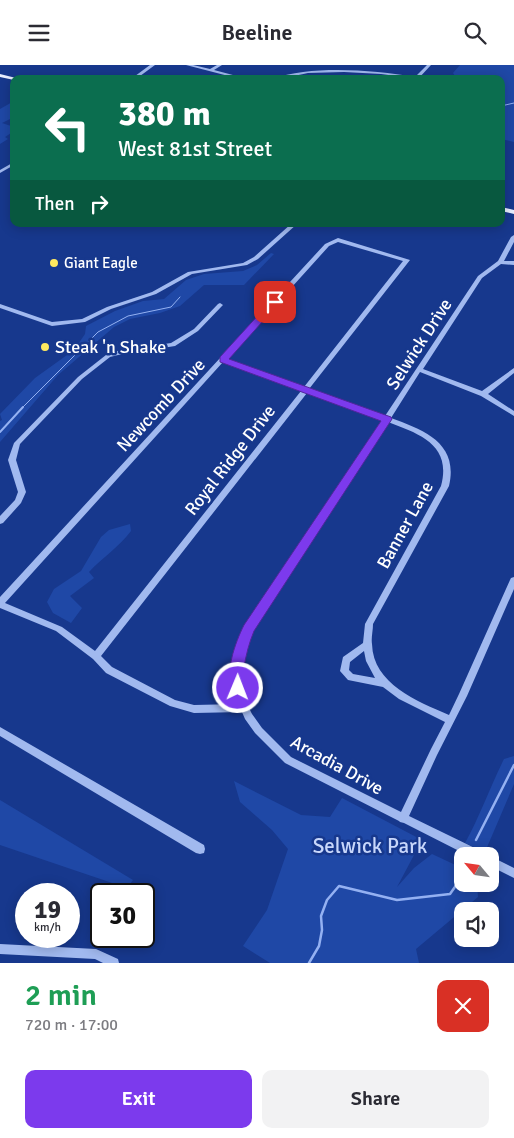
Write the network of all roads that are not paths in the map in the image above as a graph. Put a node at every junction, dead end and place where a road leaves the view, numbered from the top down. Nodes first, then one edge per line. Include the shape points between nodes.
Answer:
1 (153, 65) edge
2 (188, 65) edge
3 (220, 65) edge
4 (429, 65) edge
5 (211, 70) junction
6 (139, 75) edge
7 (230, 75) edge
8 (297, 75) edge
9 (398, 75) edge
10 (418, 75) edge
11 (286, 227) edge
12 (514, 237) edge
13 (406, 260) joint
14 (500, 263) junction
15 (514, 263) edge
16 (0, 305) edge
17 (220, 305) dead end
18 (223, 360) junction
19 (420, 370) junction
20 (514, 370) edge
21 (305, 389) junction
22 (483, 395) junction
23 (514, 414) edge
24 (387, 419) junction
25 (0, 521) edge
26 (514, 580) edge
27 (0, 603) edge
28 (366, 646) junction
29 (96, 656) junction
30 (383, 683) junction
31 (242, 708) junction
32 (451, 720) junction
33 (0, 731) edge
34 (403, 819) junction
35 (461, 847) edge
36 (200, 849) dead end
37 (499, 866) edge
38 (514, 873) edge
39 (0, 949) edge
40 (114, 963) edge

1 - 6 street
2 - 5 street
3 - 5 street
4 - 10 street
5 - 7 street
8 - 9 street via 338,71
11 - 16 street via 256,258 245,264 190,273 154,293 76,323 52,324
12 - 14 street, Selwick Drive
13 - 18 street, Newcomb Drive via 334,241
13 - 21 street, Royal Ridge Drive
14 - 15 street
14 - 19 street, Selwick Drive via 480,277
17 - 25 street via 196,330 172,345 108,356 80,377 17,443 12,460 22,492
18 - 21 street, Banner Lane
18 - 27 street, Newcomb Drive
19 - 22 street
19 - 24 street, Selwick Drive
20 - 22 street
21 - 24 street, Banner Lane
21 - 29 street, Royal Ridge Drive
22 - 23 street
24 - 28 street, Banner Lane via 432,439 445,456 449,472 445,486 369,624
24 - 31 street, Selwick Drive via 248,629 237,670
26 - 32 street
27 - 29 street via 59,629
28 - 30 street
28 - 30 street via 346,660 344,671 351,677
29 - 31 street via 109,669 173,703 194,709
30 - 32 street via 405,698
31 - 34 street, Arcadia Drive via 272,746 288,760
32 - 34 street
33 - 36 street
34 - 35 street, Arcadia Drive
37 - 38 street
39 - 40 street via 96,954

